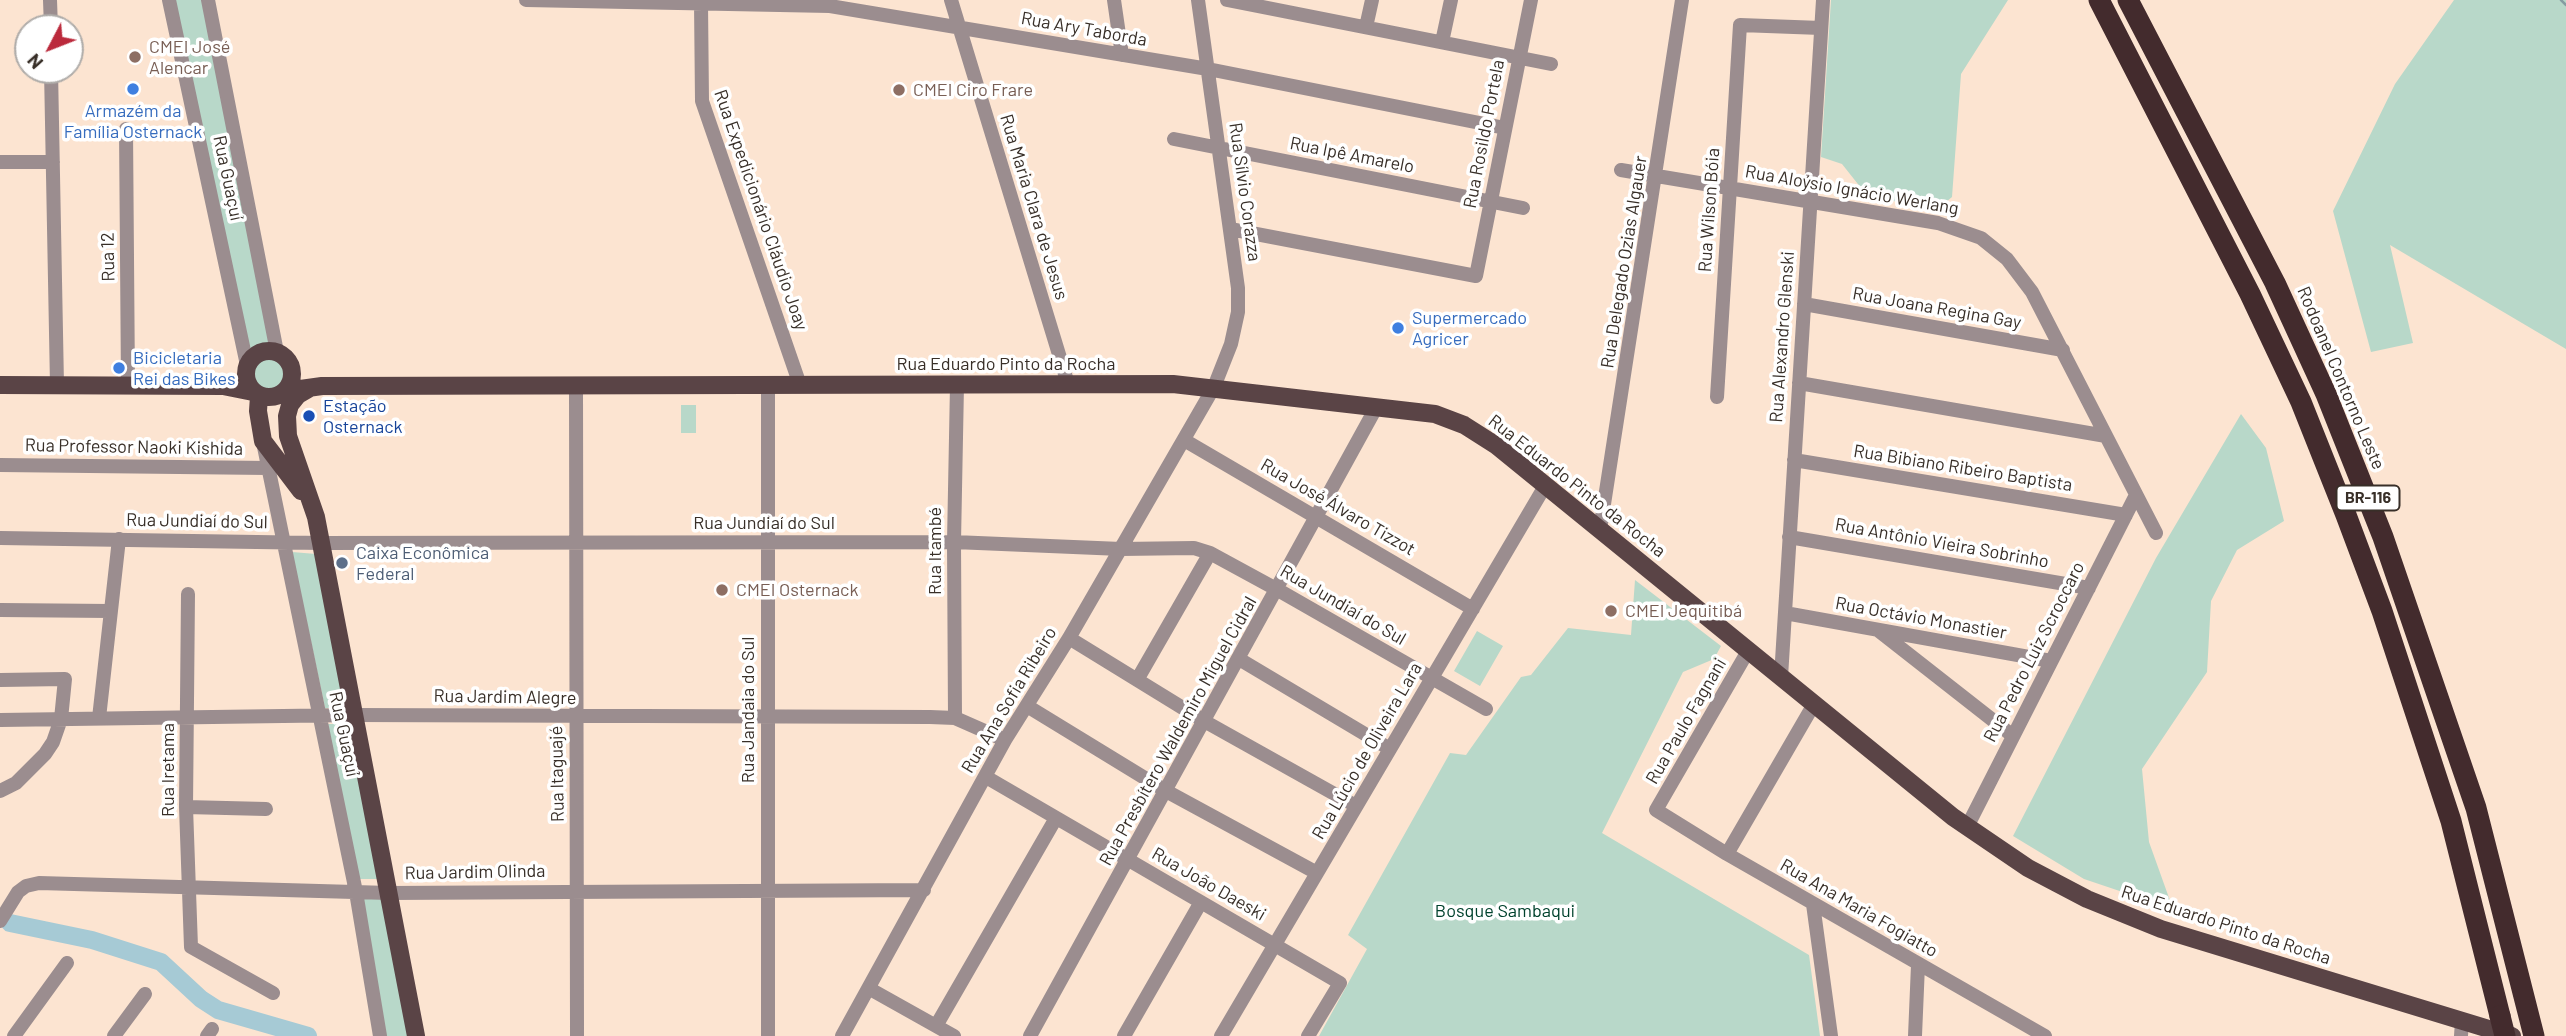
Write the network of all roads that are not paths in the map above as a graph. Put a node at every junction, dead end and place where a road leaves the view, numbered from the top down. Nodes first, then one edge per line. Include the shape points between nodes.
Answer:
1 (169, 0) edge
2 (208, 0) edge
3 (526, 0) edge
4 (559, 0) edge
5 (951, 0) edge
6 (1114, 0) edge
7 (1198, 0) edge
8 (1227, 0) edge
9 (1372, 0) edge
10 (1451, 0) edge
11 (1531, 0) edge
12 (1682, 0) edge
13 (1823, 0) edge
14 (2099, 0) edge
15 (2128, 0) edge
16 (791, 2) edge
17 (701, 3) junction
18 (1292, 6) edge
19 (1367, 27) junction
20 (960, 28) junction
21 (1821, 28) junction
22 (1442, 42) junction
23 (1122, 55) junction
24 (1520, 57) junction
25 (1551, 64) dead end
26 (1208, 69) junction
27 (51, 84) edge
28 (1505, 128) junction
29 (126, 129) dead end
30 (1174, 139) dead end
31 (1219, 148) junction
32 (0, 162) edge
33 (53, 162) junction
34 (1621, 170) dead end
35 (1657, 176) junction
36 (1730, 188) junction
37 (1810, 201) junction
38 (1490, 202) junction
39 (1523, 208) dead end
40 (1230, 229) junction
41 (1804, 304) junction
42 (2063, 350) junction
43 (277, 352) junction
44 (246, 367) junction
45 (292, 369) junction
46 (1799, 383) junction
47 (1068, 384) junction
48 (0, 385) edge
49 (57, 385) junction
50 (576, 385) junction
51 (768, 385) junction
52 (800, 385) junction
53 (957, 385) junction
54 (128, 386) junction
55 (223, 386) junction
56 (318, 386) junction
57 (1214, 387) junction
58 (256, 394) junction
59 (1717, 397) dead end
60 (285, 399) junction
61 (1377, 406) junction
62 (2106, 436) junction
63 (1184, 440) junction
64 (263, 441) junction
65 (292, 453) junction
66 (1794, 460) junction
67 (0, 465) edge
68 (268, 468) junction
69 (1545, 486) junction
70 (2136, 495) junction
71 (315, 510) junction
72 (2126, 515) junction
73 (1318, 516) junction
74 (1600, 530) junction
75 (2156, 533) dead end
76 (1789, 537) junction
77 (0, 538) edge
78 (119, 539) junction
79 (283, 541) junction
80 (577, 542) junction
81 (768, 542) junction
82 (954, 542) junction
83 (321, 543) junction
84 (1121, 549) junction
85 (1210, 553) junction
86 (2089, 588) junction
87 (1278, 590) junction
88 (188, 594) dead end
89 (1473, 609) junction
90 (0, 610) edge
91 (110, 611) junction
92 (1784, 612) junction
93 (1878, 630) junction
94 (1069, 638) junction
95 (1748, 651) junction
96 (1239, 659) junction
97 (2051, 662) junction
98 (1781, 677) junction
99 (1432, 679) junction
100 (0, 680) edge
101 (1137, 680) junction
102 (1814, 704) junction
103 (1027, 706) junction
104 (1486, 709) dead end
105 (319, 715) junction
106 (354, 715) junction
107 (187, 716) junction
108 (575, 717) junction
109 (767, 717) junction
110 (99, 718) junction
111 (956, 718) junction
112 (61, 719) junction
113 (0, 720) edge
114 (1205, 721) junction
115 (2013, 736) junction
116 (1005, 740) junction
117 (1390, 749) junction
118 (986, 777) junction
119 (0, 791) edge
120 (1166, 791) junction
121 (1356, 806) junction
122 (186, 807) junction
123 (265, 809) dead end
124 (1656, 810) joint
125 (1056, 818) junction
126 (1967, 827) junction
127 (1727, 855) junction
128 (1128, 859) junction
129 (1317, 873) junction
130 (188, 889) junction
131 (768, 890) junction
132 (924, 890) junction
133 (578, 891) junction
134 (356, 892) junction
135 (389, 893) junction
136 (1201, 902) junction
137 (1813, 904) junction
138 (2, 915) edge
139 (1275, 944) junction
140 (67, 963) dead end
141 (1918, 965) junction
142 (870, 989) junction
143 (273, 993) dead end
144 (145, 994) dead end
145 (936, 1026) junction
146 (2502, 1026) edge
147 (2462, 1028) edge
148 (2533, 1031) edge
149 (13, 1036) edge
150 (114, 1036) edge
151 (380, 1036) edge
152 (416, 1036) edge
153 (577, 1036) edge
154 (768, 1036) edge
155 (842, 1036) edge
156 (954, 1036) edge
157 (1030, 1036) edge
158 (1124, 1036) edge
159 (1221, 1036) edge
160 (1308, 1036) edge
161 (1831, 1036) edge
162 (1916, 1036) edge
163 (2045, 1036) edge
164 (2512, 1036) edge

1 - 44 street, Rua Guaçuí
2 - 43 street, Rua Guaçuí
3 - 4 street, Rua Ary Taborda
4 - 17 street, Rua Ary Taborda
5 - 20 street, Rua Maria Clara de Jesus
6 - 23 street
7 - 26 street, Rua Sílvio Corazza
8 - 18 street
9 - 19 street
10 - 22 street
11 - 24 street, Rua Rosildo Portela
12 - 35 street, Rua Delegado Ozias Algauer
13 - 21 street, Rua Alexandro Glenski
14 - 146 highway, BR-116 via 2225,241 2301,402 2336,489 2382,611 2451,821
15 - 148 highway, Rodoanel Contorno Leste / BR-116 via 2251,233 2316,372 2368,499 2476,808
16 - 17 street, Rua Ary Taborda
16 - 20 street, Rua Ary Taborda
17 - 52 street, Rua Expedicionário Cláudio Joay via 702,101
18 - 19 street
19 - 22 street
20 - 23 street, Rua Ary Taborda
20 - 47 street, Rua Maria Clara de Jesus
21 - 36 street, Rua Wilson Bóia via 1740,24
21 - 37 street, Rua Alexandro Glenski
22 - 24 street
23 - 26 street, Rua Ary Taborda
24 - 25 street
24 - 28 street, Rua Rosildo Portela
26 - 28 street, Rua Ary Taborda
26 - 31 street, Rua Sílvio Corazza
27 - 33 street
28 - 38 street, Rua Rosildo Portela
29 - 54 street, Rua 12
30 - 31 street, Rua Ipê Amarelo
31 - 38 street, Rua Ipê Amarelo
31 - 40 street, Rua Sílvio Corazza
32 - 33 street
33 - 49 street
34 - 35 street, Rua Aloýsio Ignácio Werlang
35 - 36 street, Rua Aloýsio Ignácio Werlang
35 - 74 street, Rua Delegado Ozias Algauer
36 - 37 street, Rua Aloýsio Ignácio Werlang
36 - 59 street, Rua Wilson Bóia
37 - 41 street, Rua Alexandro Glenski
37 - 42 street, Rua Aloýsio Ignácio Werlang via 1938,223 1981,238 2025,281
38 - 39 street, Rua Ipê Amarelo
38 - 40 street, Rua Rosildo Portela via 1475,276
40 - 57 street, Rua Sílvio Corazza via 1238,312
41 - 42 street, Rua Joana Regina Gay
41 - 46 street, Rua Alexandro Glenski
42 - 62 street, Rua Aloýsio Ignácio Werlang
43 - 44 main road via 263,351
43 - 45 main road
44 - 55 main road
44 - 58 main road via 246,382
45 - 56 main road, Rua Eduardo Pinto da Rocha
45 - 60 main road
46 - 62 street
46 - 66 street, Rua Alexandro Glenski
47 - 53 main road, Rua Eduardo Pinto da Rocha
47 - 57 main road, Rua Eduardo Pinto da Rocha
48 - 49 main road
49 - 54 main road
50 - 51 main road, Rua Eduardo Pinto da Rocha
50 - 56 main road, Rua Eduardo Pinto da Rocha
50 - 80 street, Rua Itaguajé
51 - 52 main road, Rua Eduardo Pinto da Rocha
51 - 81 street, Rua Jandaia do Sul
52 - 53 main road, Rua Eduardo Pinto da Rocha
53 - 82 street, Rua Itambé
54 - 55 main road
55 - 58 main road
56 - 60 main road
57 - 61 main road, Rua Eduardo Pinto da Rocha
57 - 63 street, Rua Ana Sofia Ribeiro
58 - 60 main road
58 - 64 main road, Rua Guaçuí
60 - 65 main road, Rua Guaçuí
61 - 69 main road, Rua Eduardo Pinto da Rocha via 1435,414 1464,425
61 - 73 street, Rua Presbítero Waldemiro Miguel Cidral
62 - 70 street, Rua Aloýsio Ignácio Werlang
63 - 73 street, Rua José Álvaro Tizzot
63 - 84 street, Rua Ana Sofia Ribeiro
64 - 65 main road via 277,454
64 - 68 street, Rua Guaçuí
64 - 71 main road, Rua Guaçuí
65 - 71 main road, Rua Guaçuí
66 - 72 street, Rua Bibiano Ribeiro Baptista
66 - 76 street, Rua Alexandro Glenski
67 - 68 street, Rua Professor Naoki Kishida
68 - 79 street, Rua Guaçuí
69 - 74 main road, Rua Eduardo Pinto da Rocha
69 - 89 street, Rua Lúcio de Oliveira Lara
70 - 72 street, Rua Pedro Luiz Scroccaro
70 - 75 street, Rua Aloýsio Ignácio Werlang
71 - 83 main road, Rua Guaçuí
72 - 86 street, Rua Pedro Luiz Scroccaro
73 - 87 street, Rua Presbítero Waldemiro Miguel Cidral
73 - 89 street, Rua José Álvaro Tizzot
74 - 95 main road, Rua Eduardo Pinto da Rocha
76 - 86 street, Rua Antônio Vieira Sobrinho
76 - 92 street, Rua Alexandro Glenski
77 - 78 street, Rua Jundiaí do Sul
78 - 79 street, Rua Jundiaí do Sul
78 - 91 street
79 - 83 street, Rua Jundiaí do Sul
79 - 105 street, Rua Guaçuí
80 - 81 street, Rua Jundiaí do Sul
80 - 83 street, Rua Jundiaí do Sul
80 - 108 street, Rua Itaguajé
81 - 82 street, Rua Jundiaí do Sul
81 - 109 street, Rua Jandaia do Sul
82 - 84 street, Rua Jundiaí do Sul
82 - 111 street, Rua Itambé
83 - 106 main road, Rua Guaçuí
84 - 85 street, Rua Jundiaí do Sul via 1194,548
84 - 94 street, Rua Ana Sofia Ribeiro
85 - 87 street, Rua Jundiaí do Sul
85 - 101 street
86 - 97 street, Rua Pedro Luiz Scroccaro
87 - 96 street, Rua Presbítero Waldemiro Miguel Cidral
87 - 99 street, Rua Jundiaí do Sul
88 - 107 street, Rua Iretama
89 - 99 street, Rua Lúcio de Oliveira Lara
90 - 91 street
91 - 110 street
92 - 93 street, Rua Octávio Monastier
92 - 98 street, Rua Alexandro Glenski
93 - 97 street, Rua Octávio Monastier
93 - 115 street
94 - 101 street
94 - 103 street, Rua Ana Sofia Ribeiro
95 - 98 main road, Rua Eduardo Pinto da Rocha
95 - 124 street, Rua Paulo Fagnani
96 - 114 street, Rua Presbítero Waldemiro Miguel Cidral
96 - 117 street
97 - 115 street, Rua Pedro Luiz Scroccaro
98 - 102 main road, Rua Eduardo Pinto da Rocha
99 - 104 street, Rua Jundiaí do Sul
99 - 117 street, Rua Lúcio de Oliveira Lara
100 - 112 street via 65,679
101 - 114 street
102 - 126 main road, Rua Eduardo Pinto da Rocha
102 - 127 street
103 - 116 street, Rua Ana Sofia Ribeiro
103 - 120 street
105 - 106 street, Rua Jardim Alegre
105 - 107 street, Rua Jardim Alegre
105 - 134 street, Rua Guaçuí
106 - 108 street, Rua Jardim Alegre
106 - 135 main road, Rua Guaçuí
107 - 110 street, Rua Jardim Alegre
107 - 122 street, Rua Iretama
108 - 109 street, Rua Jardim Alegre
108 - 133 street, Rua Itaguajé
109 - 111 street, Rua Jardim Alegre
109 - 131 street, Rua Jandaia do Sul
110 - 112 street, Rua Jardim Alegre
111 - 116 street, Rua Jardim Alegre
112 - 113 street, Rua Jardim Alegre
112 - 119 street via 45,754 16,783
114 - 120 street, Rua Presbítero Waldemiro Miguel Cidral
114 - 121 street
115 - 126 street, Rua Pedro Luiz Scroccaro
116 - 118 street, Rua Ana Sofia Ribeiro
117 - 121 street, Rua Lúcio de Oliveira Lara
118 - 125 street, Rua João Daeski
118 - 132 street, Rua Ana Sofia Ribeiro
120 - 128 street, Rua Presbítero Waldemiro Miguel Cidral
120 - 129 street
121 - 129 street, Rua Lúcio de Oliveira Lara
122 - 123 street
122 - 130 street, Rua Iretama
124 - 127 street, Rua Ana Maria Fogiatto
125 - 128 street, Rua João Daeski
125 - 145 street
126 - 147 main road, Rua Eduardo Pinto da Rocha via 2057,884 2142,922
127 - 137 street, Rua Ana Maria Fogiatto
128 - 136 street, Rua João Daeski
128 - 157 street, Rua Presbítero Waldemiro Miguel Cidral
129 - 139 street, Rua Lúcio de Oliveira Lara
130 - 134 street, Rua Jardim Olinda
130 - 138 street, Rua Jardim Olinda via 39,883 26,886
130 - 143 street, Rua Iretama via 191,947
131 - 132 street, Rua Jardim Olinda
131 - 133 street, Rua Jardim Olinda
131 - 154 street, Rua Jandaia do Sul
132 - 142 street, Rua Ana Sofia Ribeiro
133 - 135 street, Rua Jardim Olinda
133 - 153 street, Rua Itaguajé
134 - 135 street, Rua Jardim Olinda
134 - 151 street, Rua Guaçuí
135 - 152 main road, Rua Guaçuí
136 - 139 street, Rua João Daeski
136 - 158 street
137 - 141 street, Rua Ana Maria Fogiatto
137 - 161 street
139 - 159 street, Rua Lúcio de Oliveira Lara
139 - 160 street, Rua João Daeski via 1340,983
140 - 149 street
141 - 162 street
141 - 163 street, Rua Ana Maria Fogiatto
142 - 145 street
142 - 155 street, Rua Ana Sofia Ribeiro
144 - 150 street
145 - 156 street
147 - 164 main road, Rua Eduardo Pinto da Rocha

